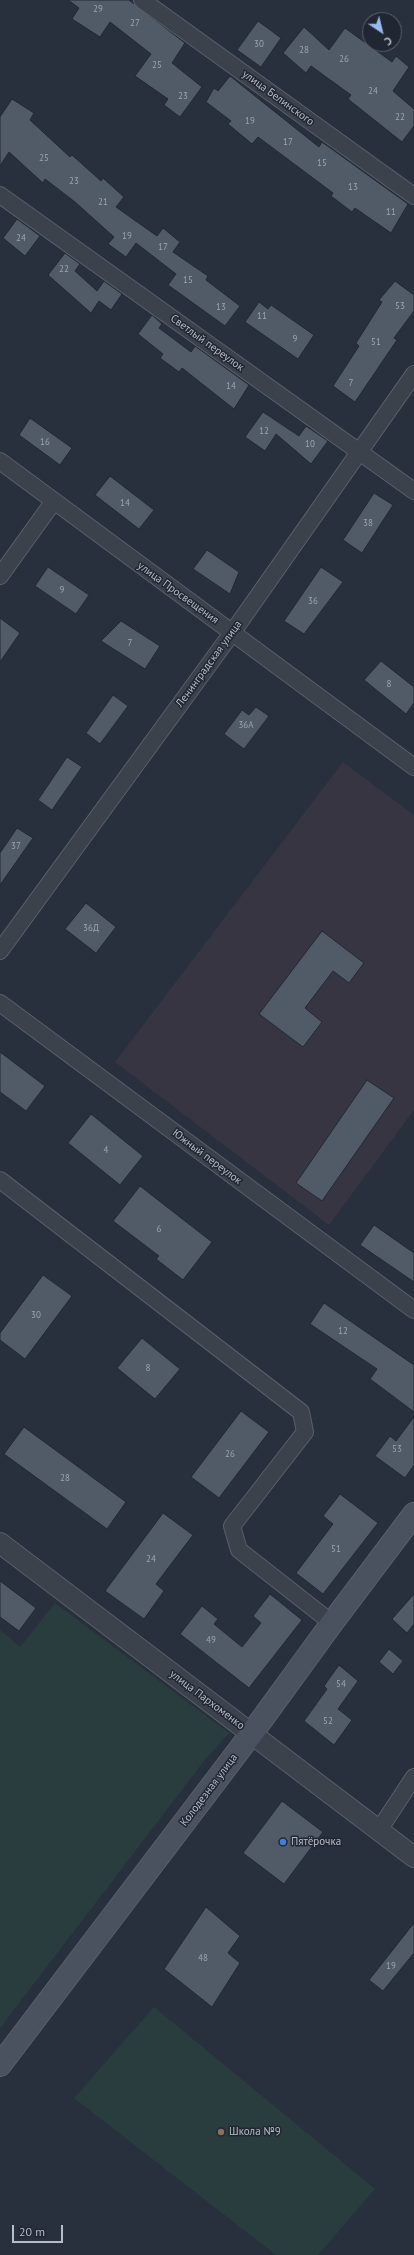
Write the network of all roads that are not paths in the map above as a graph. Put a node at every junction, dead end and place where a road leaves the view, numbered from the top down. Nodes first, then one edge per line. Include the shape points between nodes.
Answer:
1 (142, 0) edge
2 (0, 195) edge
3 (414, 196) edge
4 (414, 374) edge
5 (360, 453) junction
6 (0, 461) edge
7 (414, 491) edge
8 (54, 501) junction
9 (0, 576) edge
10 (232, 632) junction
11 (414, 767) edge
12 (0, 951) edge
13 (0, 1003) edge
14 (0, 1180) edge
15 (414, 1310) edge
16 (414, 1514) edge
17 (0, 1543) edge
18 (332, 1623) junction
19 (252, 1733) junction
20 (414, 1777) edge
21 (379, 1830) junction
22 (414, 1857) edge
23 (0, 2065) edge

1 - 3 street, улица Белинского
2 - 5 street, Светлый переулок
4 - 5 street, Ленинградская улица
5 - 7 street, Светлый переулок
5 - 10 street, Ленинградская улица
6 - 8 street, улица Просвещения
8 - 9 street
8 - 10 street, улица Просвещения
10 - 11 street, улица Просвещения
10 - 12 street, Ленинградская улица
13 - 15 street, Южный переулок
14 - 18 street via 301,1412 305,1432 232,1526 239,1550
16 - 18 main road, Колодезная улица
17 - 19 street, улица Пархоменко
18 - 19 main road, Колодезная улица
19 - 21 street, улица Пархоменко
19 - 23 main road, Колодезная улица
20 - 21 street
21 - 22 street, улица Пархоменко

